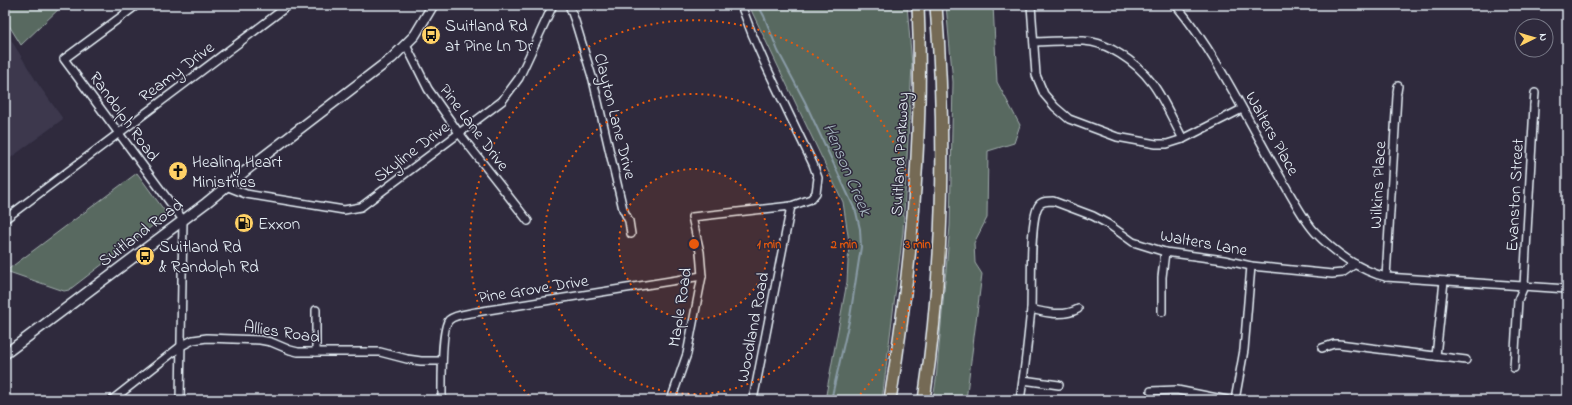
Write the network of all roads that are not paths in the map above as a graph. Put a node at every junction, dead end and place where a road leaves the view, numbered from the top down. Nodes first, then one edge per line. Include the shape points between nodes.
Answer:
1 (137, 5) edge
2 (289, 5) edge
3 (434, 5) edge
4 (553, 5) edge
5 (569, 5) edge
6 (741, 5) edge
7 (918, 5) edge
8 (936, 5) edge
9 (1031, 5) edge
10 (1176, 5) edge
11 (1034, 42) junction
12 (406, 45) junction
13 (1397, 91) dead end
14 (1535, 93) dead end
15 (1242, 109) junction
16 (120, 133) junction
17 (459, 133) junction
18 (1183, 139) junction
19 (226, 186) junction
20 (791, 206) junction
21 (5, 219) edge
22 (183, 220) junction
23 (528, 221) dead end
24 (631, 234) dead end
25 (1165, 252) junction
26 (1356, 264) junction
27 (1251, 266) junction
28 (702, 276) junction
29 (1386, 277) junction
30 (1444, 281) junction
31 (1524, 286) junction
32 (1567, 289) edge
33 (1078, 308) dead end
34 (1031, 309) junction
35 (316, 310) dead end
36 (1162, 312) dead end
37 (182, 346) junction
38 (1322, 348) dead end
39 (316, 352) junction
40 (5, 354) edge
41 (1436, 356) junction
42 (442, 360) junction
43 (1466, 360) dead end
44 (1514, 368) dead end
45 (1023, 380) junction
46 (1058, 385) dead end
47 (1151, 391) dead end
48 (112, 400) edge
49 (180, 400) edge
50 (442, 400) edge
51 (672, 400) edge
52 (753, 400) edge
53 (890, 400) edge
54 (924, 400) edge
55 (1020, 400) edge
56 (1227, 400) edge
57 (1235, 400) edge

1 - 16 street, Randolph Road via 64,59
2 - 16 street, Reamy Drive
3 - 12 main road, Suitland Road via 423,25
4 - 17 street, Skyline Drive via 519,78 502,101
5 - 24 street, Clayton Lane Drive via 593,80 622,209 629,221
6 - 20 street via 766,66 816,172 818,184 811,200
7 - 53 highway, Suitland Parkway via 919,106 915,196 907,279
8 - 54 highway via 942,120 941,211 935,303
9 - 11 street
10 - 15 street, Walters Place via 1192,25
11 - 18 street via 1092,42 1129,59 1148,76
11 - 18 street via 1036,75 1040,86 1055,107 1069,119 1118,137 1141,142 1167,144
12 - 17 street, Pine Lane Drive via 428,89
12 - 19 main road, Suitland Road
13 - 29 street, Wilkins Place
14 - 31 street, Evanston Street
15 - 18 street
15 - 26 street, Walters Place via 1315,232 1332,249
16 - 21 street, Reamy Drive
16 - 22 street, Randolph Road
17 - 19 street, Skyline Drive via 366,204 353,210 246,194
17 - 23 street, Pine Lane Drive
19 - 22 main road, Suitland Road
20 - 28 street, Maple Road via 692,217 700,252
20 - 52 street, Woodland Road
22 - 37 street
22 - 40 main road, Suitland Road
25 - 27 street, Walters Lane
25 - 34 street, Walters Lane via 1133,242 1093,216 1047,200 1039,205 1034,221
25 - 36 street
26 - 27 street, Walters Lane via 1342,273 1332,274
26 - 29 street
27 - 57 street via 1244,350
28 - 42 street, Pine Grove Drive via 454,317 446,324
28 - 51 street, Maple Road via 687,354
29 - 30 street
30 - 31 street
30 - 41 street
31 - 32 street
31 - 44 street, Evanston Street via 1518,300
33 - 34 street via 1066,313
34 - 45 street, Walters Lane
35 - 39 street
37 - 39 street, Allies Road via 200,338 260,340 290,350
37 - 48 street, Allies Road
37 - 49 street
38 - 41 street via 1339,344
39 - 42 street, Allies Road via 380,352 421,361
41 - 43 street
42 - 50 street, Pine Grove Drive
45 - 46 street
45 - 55 street, Walters Lane
47 - 56 street via 1177,390

